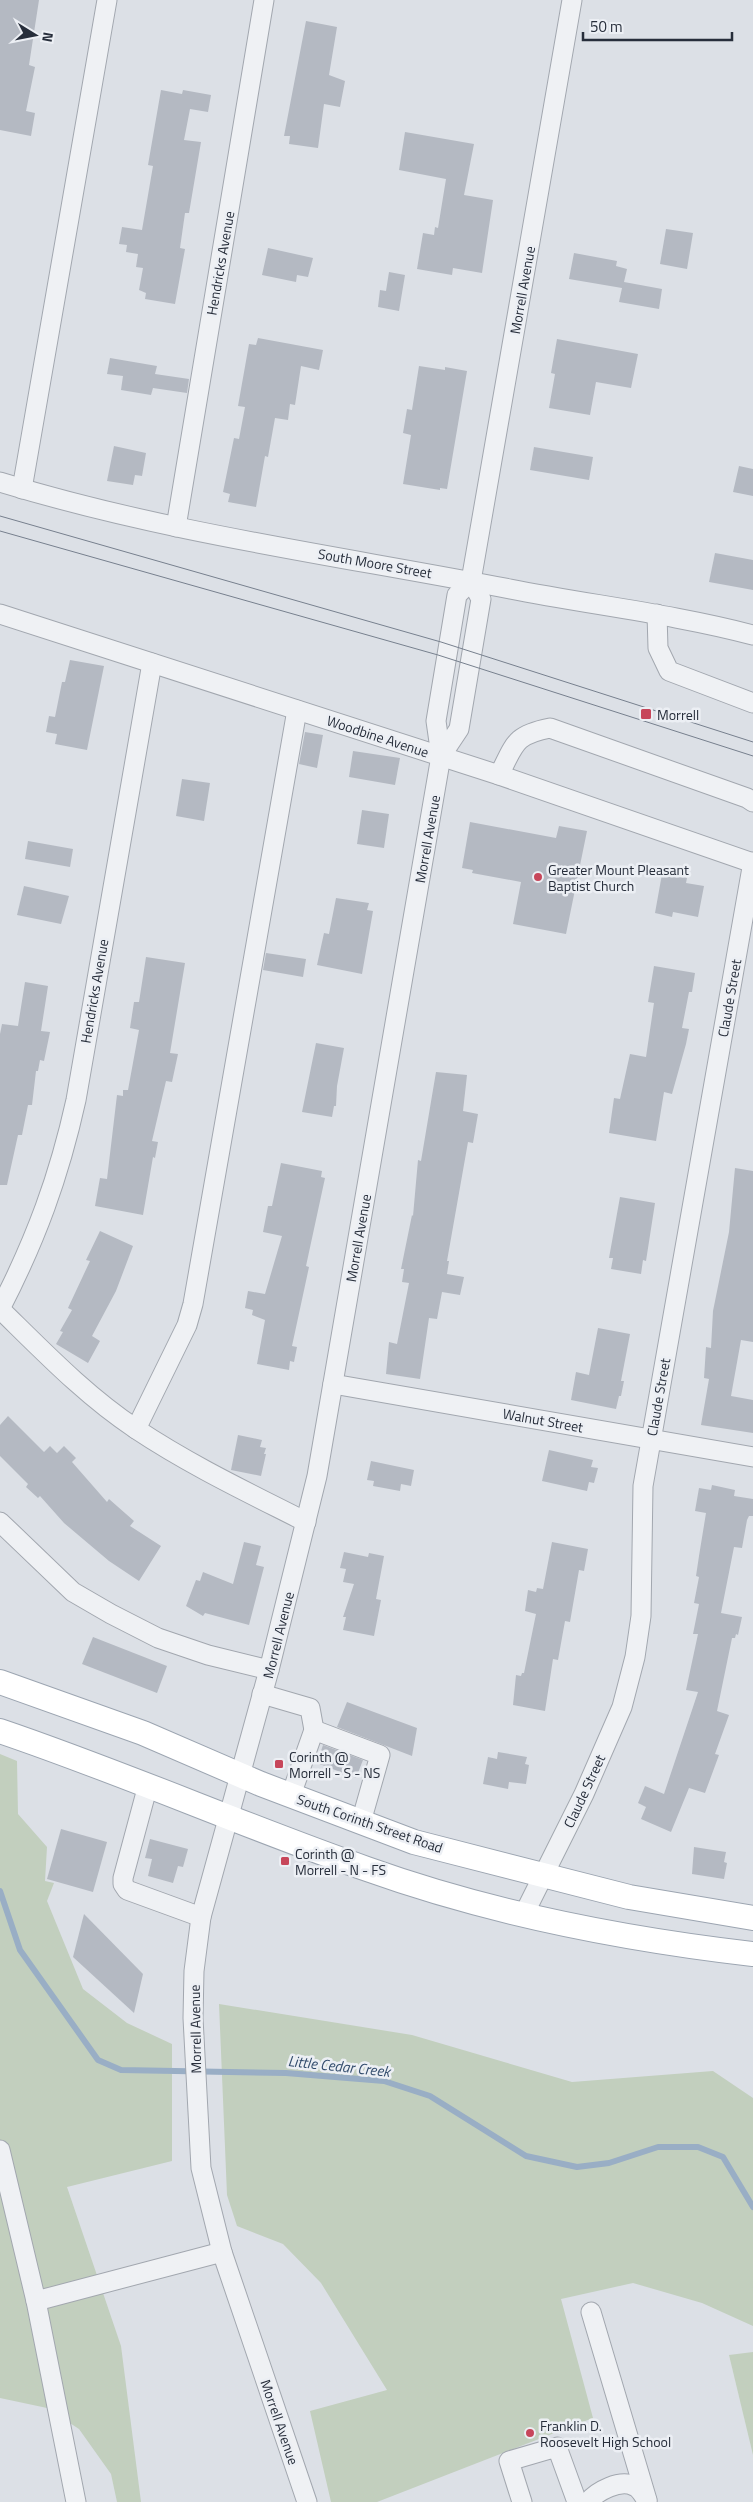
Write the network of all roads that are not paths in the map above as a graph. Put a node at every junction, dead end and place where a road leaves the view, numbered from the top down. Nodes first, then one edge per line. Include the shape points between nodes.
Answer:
1 (107, 0) edge
2 (264, 0) edge
3 (572, 0) edge
4 (0, 482) edge
5 (22, 489) junction
6 (176, 527) junction
7 (471, 581) junction
8 (0, 614) edge
9 (657, 614) junction
10 (753, 635) edge
11 (152, 663) junction
12 (753, 703) edge
13 (297, 710) junction
14 (441, 756) junction
15 (500, 775) junction
16 (753, 802) edge
17 (753, 863) edge
18 (0, 1309) edge
19 (334, 1384) junction
20 (136, 1429) junction
21 (651, 1439) junction
22 (753, 1457) edge
23 (0, 1522) edge
24 (306, 1522) junction
25 (269, 1670) junction
26 (0, 1682) edge
27 (262, 1694) junction
28 (314, 1730) junction
29 (5, 1733) edge
30 (239, 1775) junction
31 (148, 1785) junction
32 (291, 1795) junction
33 (228, 1816) junction
34 (361, 1822) junction
35 (542, 1876) junction
36 (629, 1897) junction
37 (524, 1914) junction
38 (202, 1917) junction
39 (753, 1918) edge
40 (620, 1934) junction
41 (753, 1954) edge
42 (0, 2150) edge
43 (222, 2252) junction
44 (36, 2302) junction
45 (591, 2312) dead end
46 (647, 2501) edge
47 (76, 2502) edge
48 (307, 2502) edge
49 (522, 2502) edge
50 (576, 2502) edge
51 (588, 2502) edge

1 - 5 street
2 - 6 street, Hendricks Avenue
3 - 7 street, Morrell Avenue
4 - 5 street, South Moore Street
5 - 6 street, South Moore Street
6 - 7 street, South Moore Street
7 - 9 street, South Moore Street
7 - 14 street, Morrell Avenue via 480,599 459,729
8 - 11 street, Woodbine Avenue
9 - 10 street, South Moore Street
9 - 12 street via 658,648 668,671
11 - 13 street, Woodbine Avenue
11 - 18 street, Hendricks Avenue via 64,1153 45,1210
13 - 14 street, Woodbine Avenue
13 - 20 street via 193,1304 187,1325
14 - 15 street, Woodbine Avenue
14 - 19 street, Morrell Avenue
15 - 16 street via 516,740 530,732 550,728
15 - 17 street, Woodbine Avenue
17 - 21 street, Claude Street
18 - 20 street via 76,1382
19 - 21 street, Walnut Street
19 - 24 street, Morrell Avenue
20 - 24 street via 220,1479
21 - 22 street, Walnut Street
21 - 35 street, Claude Street via 643,1486 641,1616 636,1656 622,1707 584,1794
23 - 25 street via 73,1592 111,1614 158,1638
24 - 25 street, Morrell Avenue
25 - 27 street, Morrell Avenue
26 - 30 main road, South Corinth Street Road via 143,1733
27 - 28 street via 310,1708
27 - 30 street, Morrell Avenue
28 - 32 street
28 - 34 street via 380,1755
29 - 31 main road
30 - 32 main road, South Corinth Street Road
30 - 33 street, Morrell Avenue
31 - 33 main road
31 - 38 street via 123,1884 127,1890
32 - 34 main road, South Corinth Street Road
33 - 37 main road via 368,1870
33 - 38 street, Morrell Avenue
34 - 35 main road, South Corinth Street Road via 414,1842
35 - 36 main road, South Corinth Street Road
35 - 37 street, Claude Street
36 - 39 main road, South Corinth Street Road
36 - 40 main road
37 - 40 main road
38 - 43 street, Morrell Avenue via 194,1971 193,2018 201,2168
40 - 41 main road
42 - 44 street
43 - 44 street
43 - 48 street, Morrell Avenue
44 - 47 street
45 - 46 street
46 - 51 street via 635,2486 624,2484 595,2493
49 - 50 street via 509,2461 557,2447

